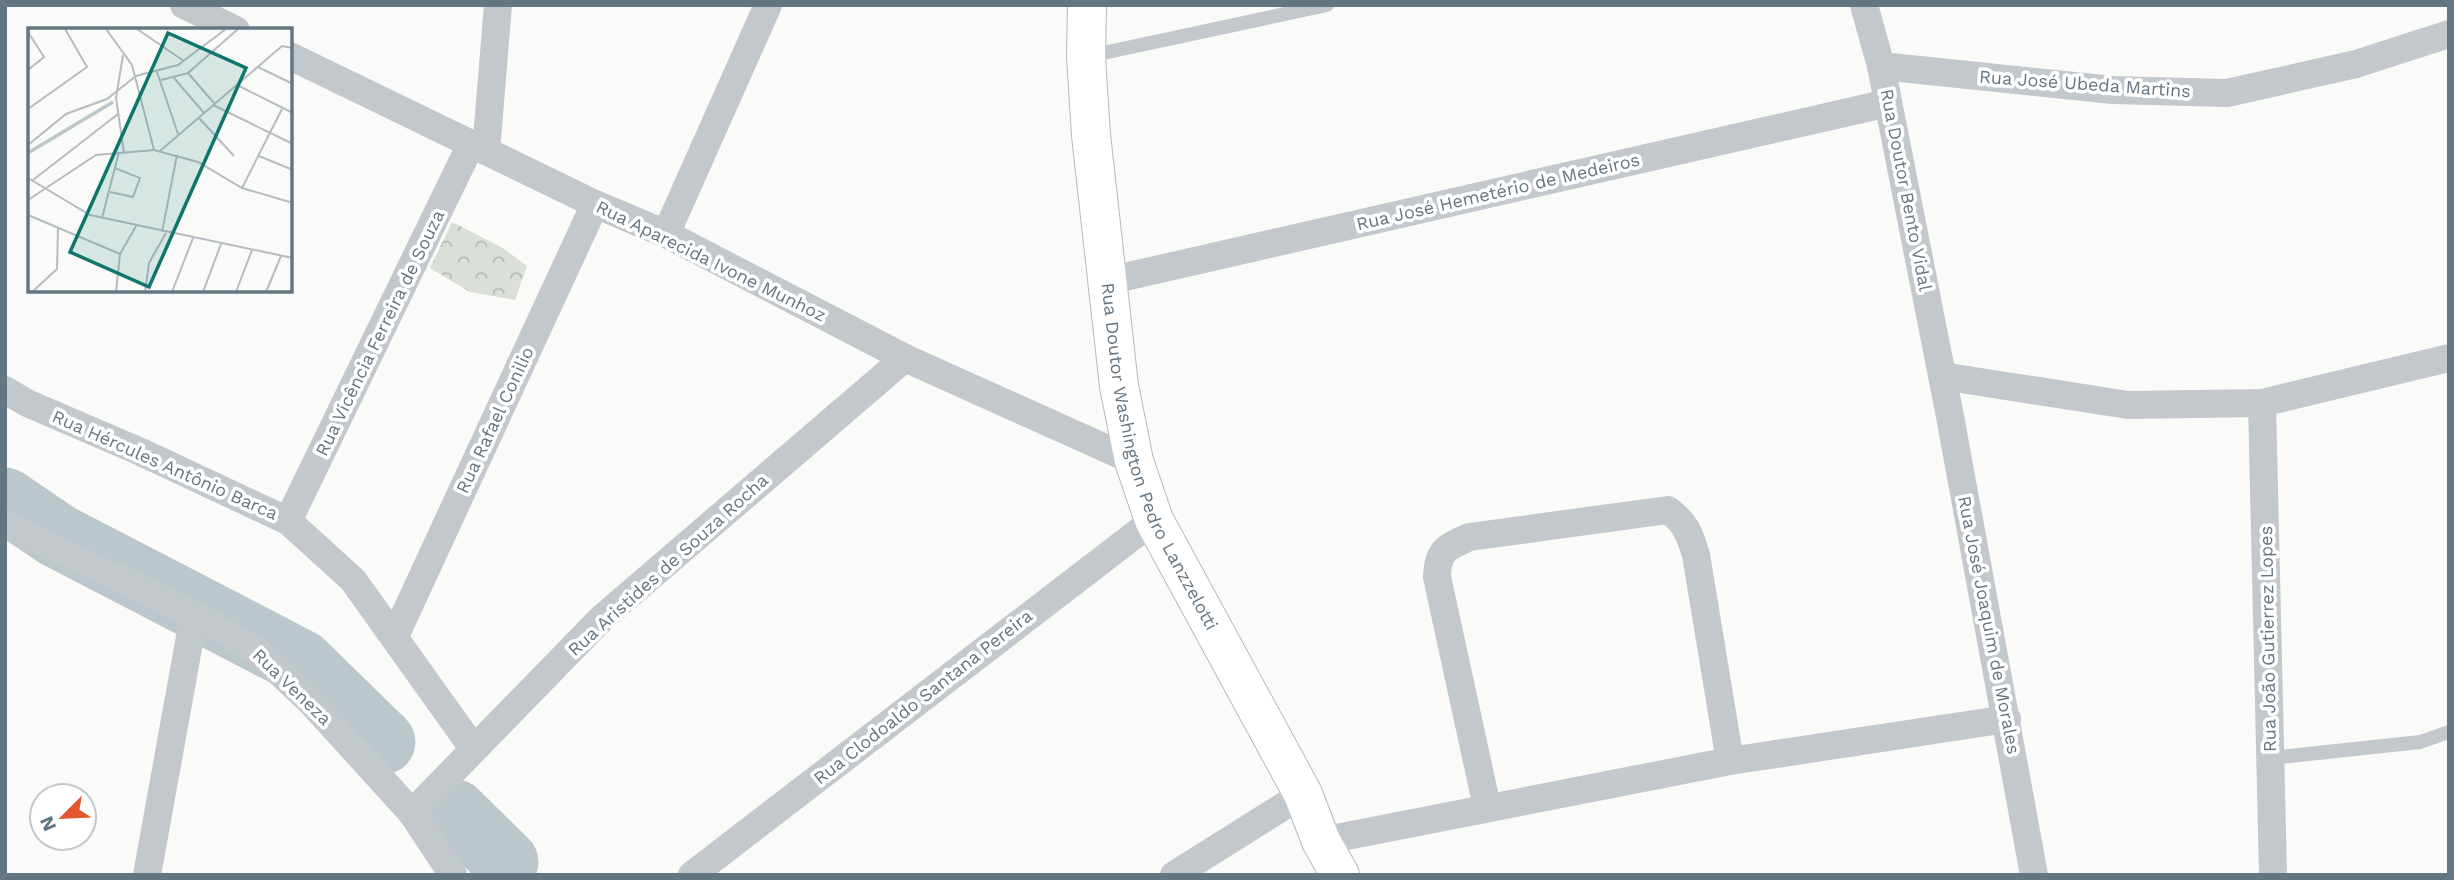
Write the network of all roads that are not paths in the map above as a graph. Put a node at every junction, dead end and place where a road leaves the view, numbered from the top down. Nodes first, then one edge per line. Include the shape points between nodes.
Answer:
1 (498, 5) edge
2 (768, 5) edge
3 (1087, 5) edge
4 (1327, 5) edge
5 (1864, 5) edge
6 (197, 8) edge
7 (232, 28) edge
8 (2449, 34) edge
9 (292, 57) edge
10 (1086, 57) junction
11 (1881, 66) junction
12 (1888, 103) junction
13 (479, 148) junction
14 (596, 204) junction
15 (666, 234) junction
16 (1107, 281) junction
17 (905, 358) junction
18 (2449, 358) edge
19 (1942, 376) junction
20 (5, 390) edge
21 (2262, 403) junction
22 (1134, 461) junction
23 (1154, 520) junction
24 (288, 521) junction
25 (5, 524) edge
26 (194, 615) junction
27 (396, 636) junction
28 (2007, 719) junction
29 (2449, 732) edge
30 (473, 748) junction
31 (2271, 758) junction
32 (1730, 761) junction
33 (1304, 794) junction
34 (1487, 807) junction
35 (412, 813) junction
36 (1321, 841) junction
37 (146, 875) edge
38 (453, 875) edge
39 (692, 875) edge
40 (1174, 875) edge
41 (1340, 875) edge
42 (2034, 875) edge
43 (2273, 875) edge

1 - 13 street
2 - 15 street
3 - 10 main road, Rua Doutor Washington Pedro Lanzzelotti
4 - 10 lane
5 - 11 street, Rua Doutor Bento Vidal
6 - 7 street
8 - 11 street, Rua José Ubeda Martins via 2356,64 2227,93 2113,90
9 - 13 street, Rua Aparecida Ivone Munhoz
10 - 16 main road, Rua Doutor Washington Pedro Lanzzelotti
11 - 12 street, Rua Doutor Bento Vidal
12 - 16 street, Rua José Hemetério de Medeiros
12 - 19 street, Rua Doutor Bento Vidal
13 - 14 street, Rua Aparecida Ivone Munhoz
13 - 24 street, Rua Vicência Ferreira de Souza
14 - 15 street, Rua Aparecida Ivone Munhoz
14 - 27 street, Rua Rafael Conilio
15 - 17 street, Rua Aparecida Ivone Munhoz
16 - 22 main road, Rua Doutor Washington Pedro Lanzzelotti via 1119,386
17 - 22 street, Rua Aparecida Ivone Munhoz
17 - 30 street, Rua Aristides de Souza Rocha via 602,618
18 - 21 street
19 - 21 street via 2128,405
19 - 28 street, Rua José Joaquim de Morales
20 - 24 street, Rua Hércules Antônio Barca
21 - 31 street, Rua João Gutierrez Lopes
22 - 23 main road, Rua Doutor Washington Pedro Lanzzelotti
23 - 33 main road, Rua Doutor Washington Pedro Lanzzelotti
23 - 39 street, Rua Clodoaldo Santana Pereira
24 - 27 street, Rua Hércules Antônio Barca via 353,580
25 - 26 street, Rua Veneza
26 - 35 street, Rua Veneza via 256,650 311,702
26 - 37 street
27 - 30 street, Rua Hércules Antônio Barca
28 - 32 street
28 - 42 street, Rua José Joaquim de Morales
29 - 31 lane via 2420,742
30 - 35 street, Rua Aristides de Souza Rocha
31 - 43 street, Rua João Gutierrez Lopes
32 - 34 street
32 - 34 street via 1696,555 1680,518 1668,510 1469,537 1438,558 1437,577
33 - 36 main road, Rua Doutor Washington Pedro Lanzzelotti
33 - 40 street
34 - 36 street
35 - 38 street, Rua Veneza
36 - 41 main road, Rua Doutor Washington Pedro Lanzzelotti

